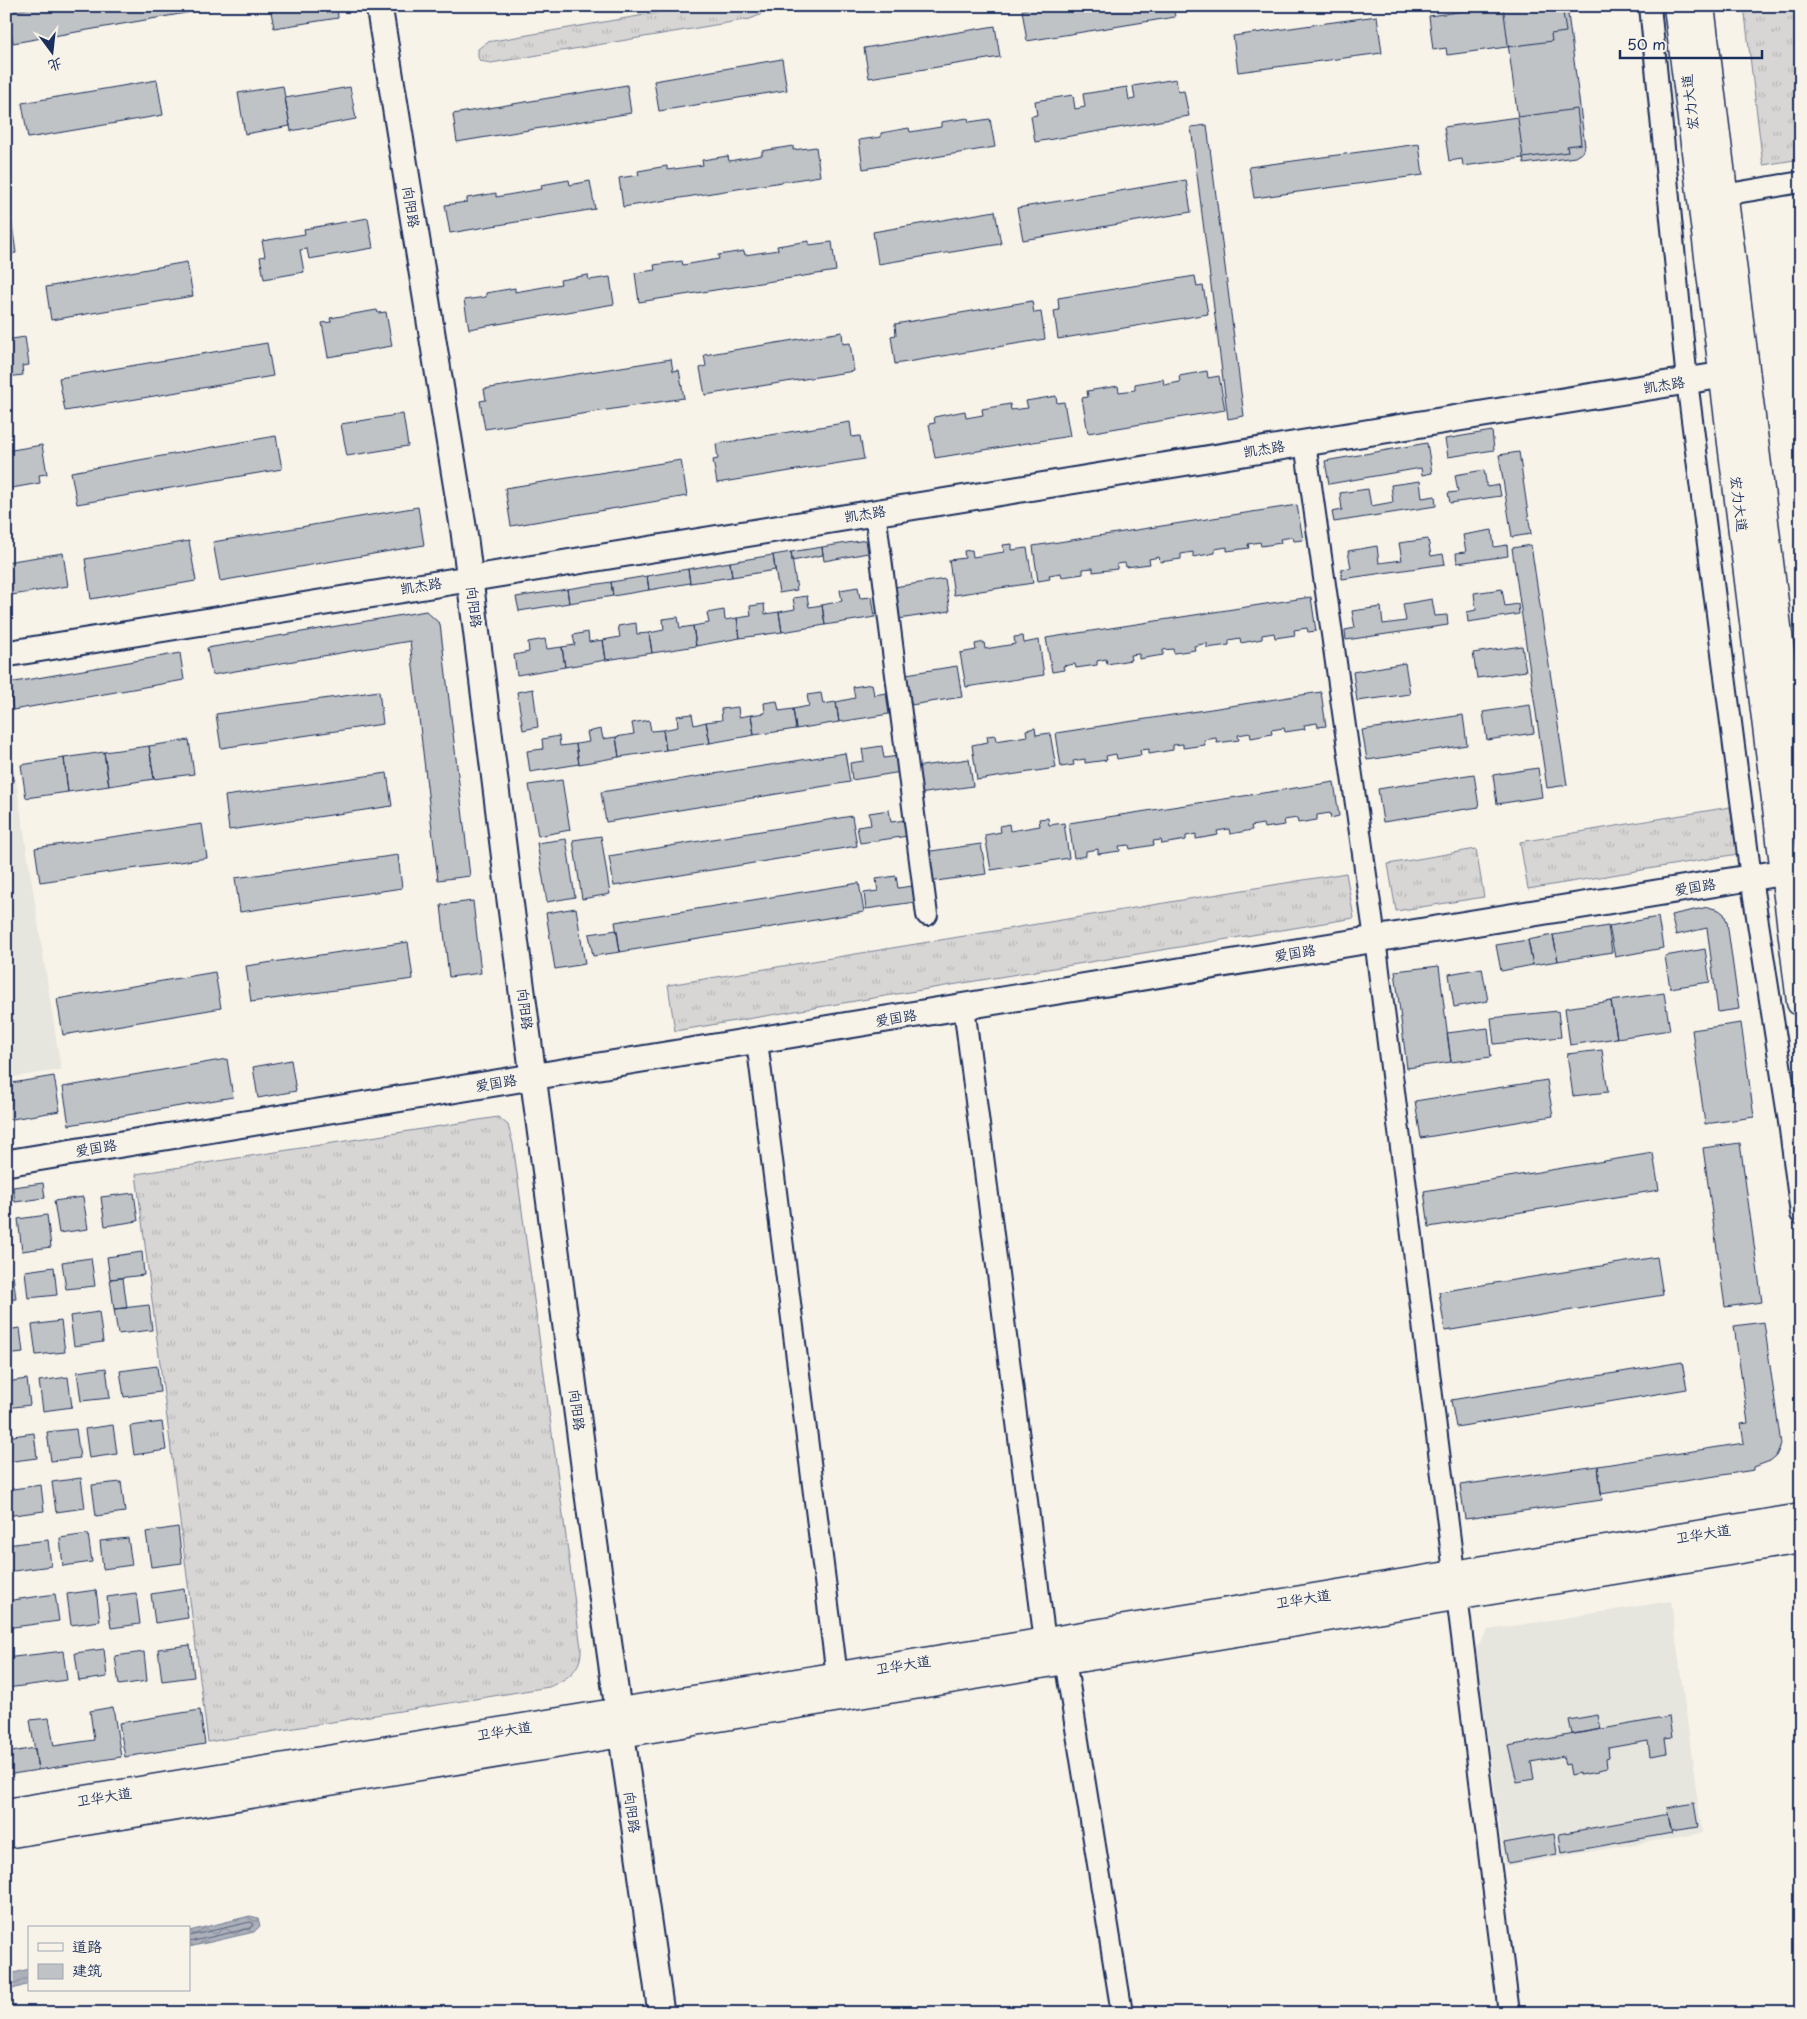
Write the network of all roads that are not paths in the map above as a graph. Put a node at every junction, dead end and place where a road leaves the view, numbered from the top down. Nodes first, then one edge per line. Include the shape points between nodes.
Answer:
1 (379, 6) edge
2 (1650, 6) edge
3 (1678, 6) edge
4 (1700, 6) edge
5 (1801, 182) edge
6 (1724, 195) junction
7 (1723, 375) junction
8 (1686, 381) junction
9 (1305, 443) junction
10 (875, 512) junction
11 (470, 578) junction
12 (6, 654) edge
13 (1801, 820) edge
14 (1785, 872) junction
15 (1751, 878) junction
16 (927, 915) dead end
17 (1375, 940) junction
18 (1801, 1002) edge
19 (964, 1007) junction
20 (757, 1041) junction
21 (534, 1077) junction
22 (6, 1163) edge
23 (1801, 1214) edge
24 (1801, 1518) edge
25 (1801, 1539) edge
26 (1456, 1585) junction
27 (1044, 1642) junction
28 (1065, 1660) junction
29 (837, 1676) junction
30 (619, 1723) junction
31 (6, 1813) edge
32 (6, 1834) edge
33 (661, 2013) edge
34 (1122, 2013) edge
35 (1509, 2013) edge

1 - 11 street, 向阳路
2 - 8 street
3 - 7 main road, 宏力大道
4 - 6 main road, 宏力大道
5 - 6 street
6 - 13 main road, 宏力大道
7 - 8 street, 凯杰路
7 - 14 main road, 宏力大道
8 - 9 street, 凯杰路
8 - 15 street
9 - 10 street, 凯杰路
9 - 17 street
10 - 11 street, 凯杰路
10 - 16 street
11 - 12 street, 凯杰路
11 - 21 street, 向阳路
14 - 15 street, 爱国路
14 - 18 main road, 宏力大道
15 - 17 street, 爱国路
15 - 23 street
17 - 19 street, 爱国路
17 - 26 street
19 - 20 street, 爱国路
19 - 27 street
20 - 21 street, 爱国路
20 - 29 street
21 - 22 street, 爱国路
21 - 30 street, 向阳路
24 - 26 main road, 卫华大道
25 - 26 main road, 卫华大道
26 - 27 main road, 卫华大道
26 - 28 main road, 卫华大道
26 - 35 street
27 - 29 main road, 卫华大道
28 - 30 main road, 卫华大道
28 - 34 street
29 - 30 main road, 卫华大道
30 - 31 main road, 卫华大道
30 - 32 main road, 卫华大道
30 - 33 street, 向阳路

